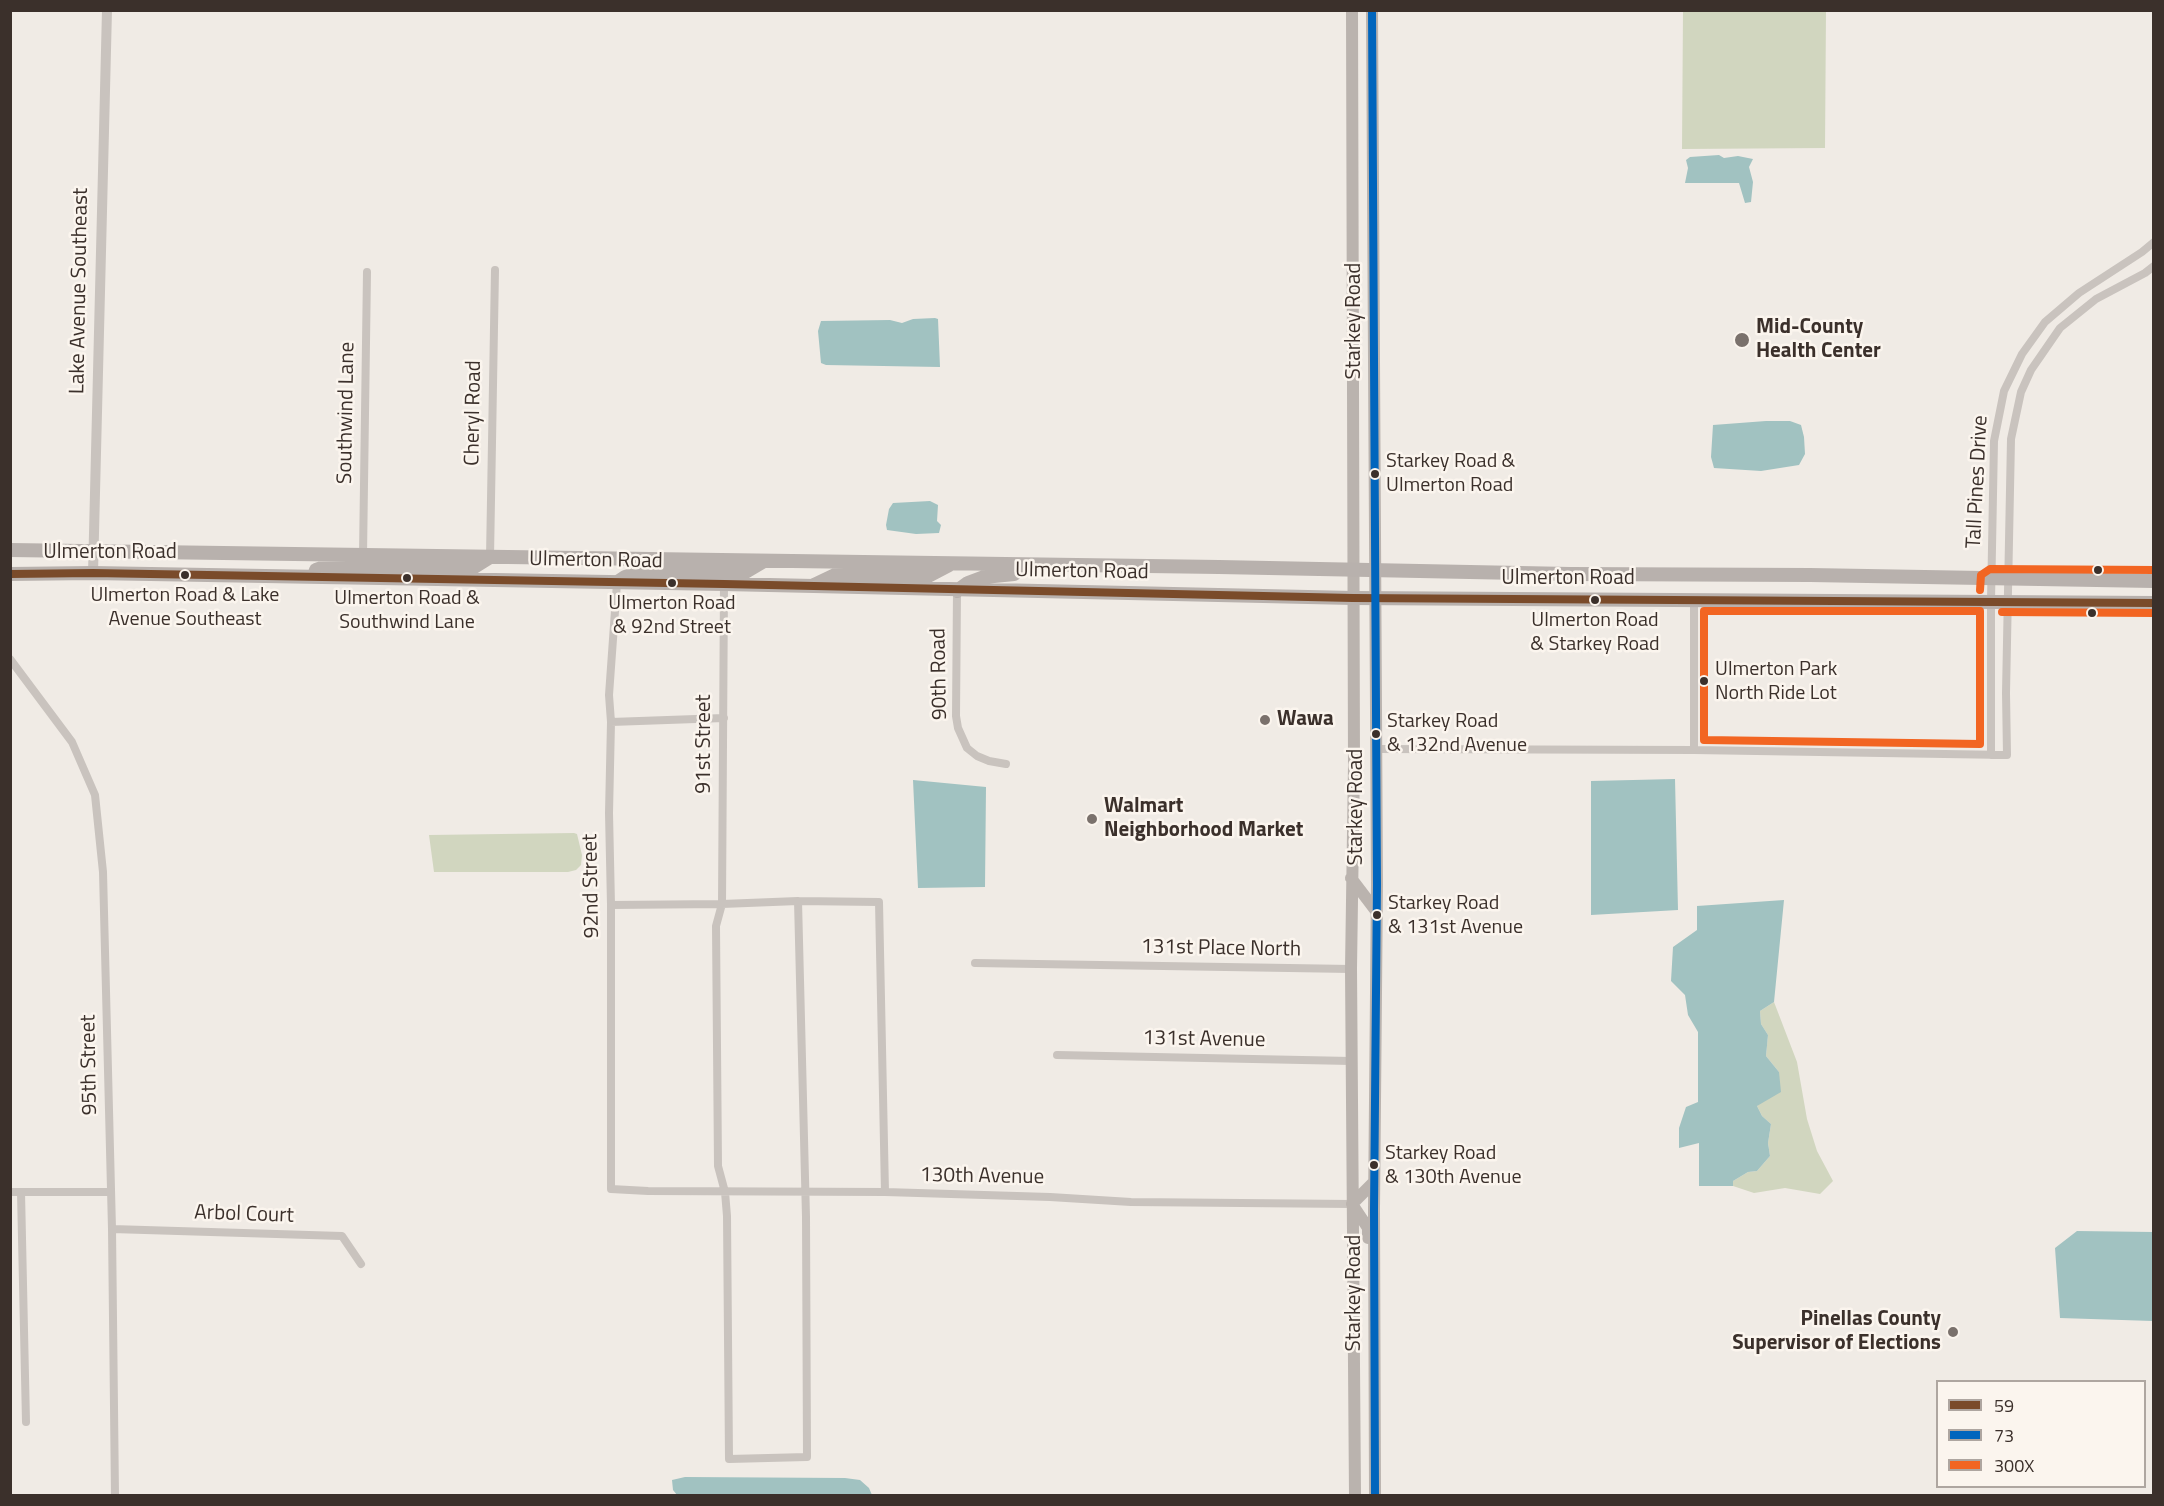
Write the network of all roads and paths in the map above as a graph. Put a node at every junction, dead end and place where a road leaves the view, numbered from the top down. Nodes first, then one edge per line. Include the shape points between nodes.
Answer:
1 (106, 10) edge
2 (1352, 10) edge
3 (1372, 10) edge
4 (2154, 242) edge
5 (2154, 266) edge
6 (495, 270) dead end
7 (367, 272) dead end
8 (10, 550) edge
9 (94, 551) junction
10 (363, 555) junction
11 (490, 557) junction
12 (764, 561) junction
13 (954, 563) junction
14 (1025, 565) junction
15 (1353, 570) junction
16 (1375, 570) junction
17 (93, 573) junction
18 (10, 574) edge
19 (314, 577) junction
20 (1991, 579) junction
21 (2009, 579) junction
22 (2154, 581) edge
23 (616, 583) junction
24 (724, 584) junction
25 (810, 587) junction
26 (957, 591) junction
27 (1353, 598) junction
28 (1376, 598) junction
29 (1694, 600) junction
30 (1990, 602) junction
31 (2007, 602) junction
32 (2154, 603) edge
33 (10, 659) edge
34 (724, 718) junction
35 (610, 723) junction
36 (1376, 749) junction
37 (1694, 750) junction
38 (1991, 754) junction
39 (1006, 764) dead end
40 (1352, 878) junction
41 (798, 901) junction
42 (722, 904) junction
43 (611, 905) junction
44 (1376, 911) junction
45 (975, 963) dead end
46 (1351, 969) junction
47 (1057, 1055) dead end
48 (1352, 1061) junction
49 (1374, 1182) junction
50 (611, 1189) joint
51 (10, 1192) edge
52 (21, 1192) junction
53 (111, 1192) junction
54 (725, 1192) junction
55 (885, 1192) junction
56 (804, 1193) junction
57 (1352, 1204) junction
58 (112, 1229) junction
59 (361, 1264) dead end
60 (1374, 1291) junction
61 (26, 1422) dead end
62 (115, 1496) edge
63 (1355, 1496) edge
64 (1375, 1496) edge

1 - 9 street, Lake Avenue Southeast
2 - 15 main road, Starkey Road
3 - 16 main road, Starkey Road
4 - 20 street, Tall Pines Drive via 2061,306 2035,335 2013,371 2004,391 1994,441
5 - 21 street, Tall Pines Drive via 2096,299 2060,328 2031,370 2021,392 2011,439
6 - 11 street, Cheryl Road
7 - 10 street, Southwind Lane
8 - 9 main road, Ulmerton Road
9 - 10 main road, Ulmerton Road
9 - 17 street, Lake Avenue Southeast
10 - 11 main road, Ulmerton Road
11 - 12 main road, Ulmerton Road
11 - 19 main road via 465,568 325,567 316,570
12 - 13 main road, Ulmerton Road
12 - 23 main road via 742,574 643,572
13 - 14 main road, Ulmerton Road
13 - 25 main road via 928,576 835,575
14 - 15 main road, Ulmerton Road
14 - 26 main road via 1014,574 984,577
15 - 16 main road, Ulmerton Road
15 - 27 main road, Starkey Road
16 - 20 main road, Ulmerton Road
16 - 28 main road, Starkey Road
17 - 18 main road, Ulmerton Road
17 - 19 main road, Ulmerton Road
19 - 23 main road, Ulmerton Road
20 - 21 main road, Ulmerton Road
20 - 30 street, Tall Pines Drive
21 - 22 main road, Ulmerton Road
21 - 31 street, Tall Pines Drive
23 - 24 main road, Ulmerton Road
23 - 35 street, 92nd Street
24 - 25 main road, Ulmerton Road
24 - 34 street, 91st Street
25 - 26 main road, Ulmerton Road
26 - 27 main road, Ulmerton Road
26 - 39 street, 90th Road via 958,728 967,748 977,756
27 - 28 main road, Ulmerton Road
27 - 40 main road, Starkey Road
28 - 29 main road, Ulmerton Road
28 - 36 main road, Starkey Road
29 - 30 main road, Ulmerton Road
29 - 37 street
30 - 31 main road, Ulmerton Road
30 - 38 street, Tall Pines Drive
31 - 32 main road, Ulmerton Road
31 - 38 street, Tall Pines Drive via 2007,754
33 - 53 street, 95th Street via 72,742 95,795 103,872
34 - 35 street
34 - 42 street, 91st Street
35 - 43 street, 92nd Street
36 - 37 street
36 - 44 main road, Starkey Road
37 - 38 street
40 - 44 main road
40 - 46 main road, Starkey Road
41 - 42 street
41 - 55 street via 879,902
41 - 56 street
42 - 43 street
42 - 54 street, 91st Street via 716,926 718,1166
43 - 50 street, 92nd Street
44 - 49 main road, Starkey Road
45 - 46 street, 131st Place North
46 - 48 main road, Starkey Road
47 - 48 street, 131st Avenue
48 - 57 main road, Starkey Road
49 - 57 main road
49 - 60 main road, Starkey Road
50 - 54 street, 130th Avenue
51 - 52 street
52 - 53 street
52 - 61 street
53 - 58 street, 95th Street
54 - 56 street, 130th Avenue
54 - 56 street, 91st Street via 729,1459 807,1457
55 - 56 street, 130th Avenue
55 - 57 street, 130th Avenue via 1131,1202
57 - 60 main road via 1368,1228 1368,1283
57 - 63 main road, Starkey Road
58 - 59 street, Arbol Court via 342,1236
58 - 62 street, 95th Street
60 - 64 main road, Starkey Road

